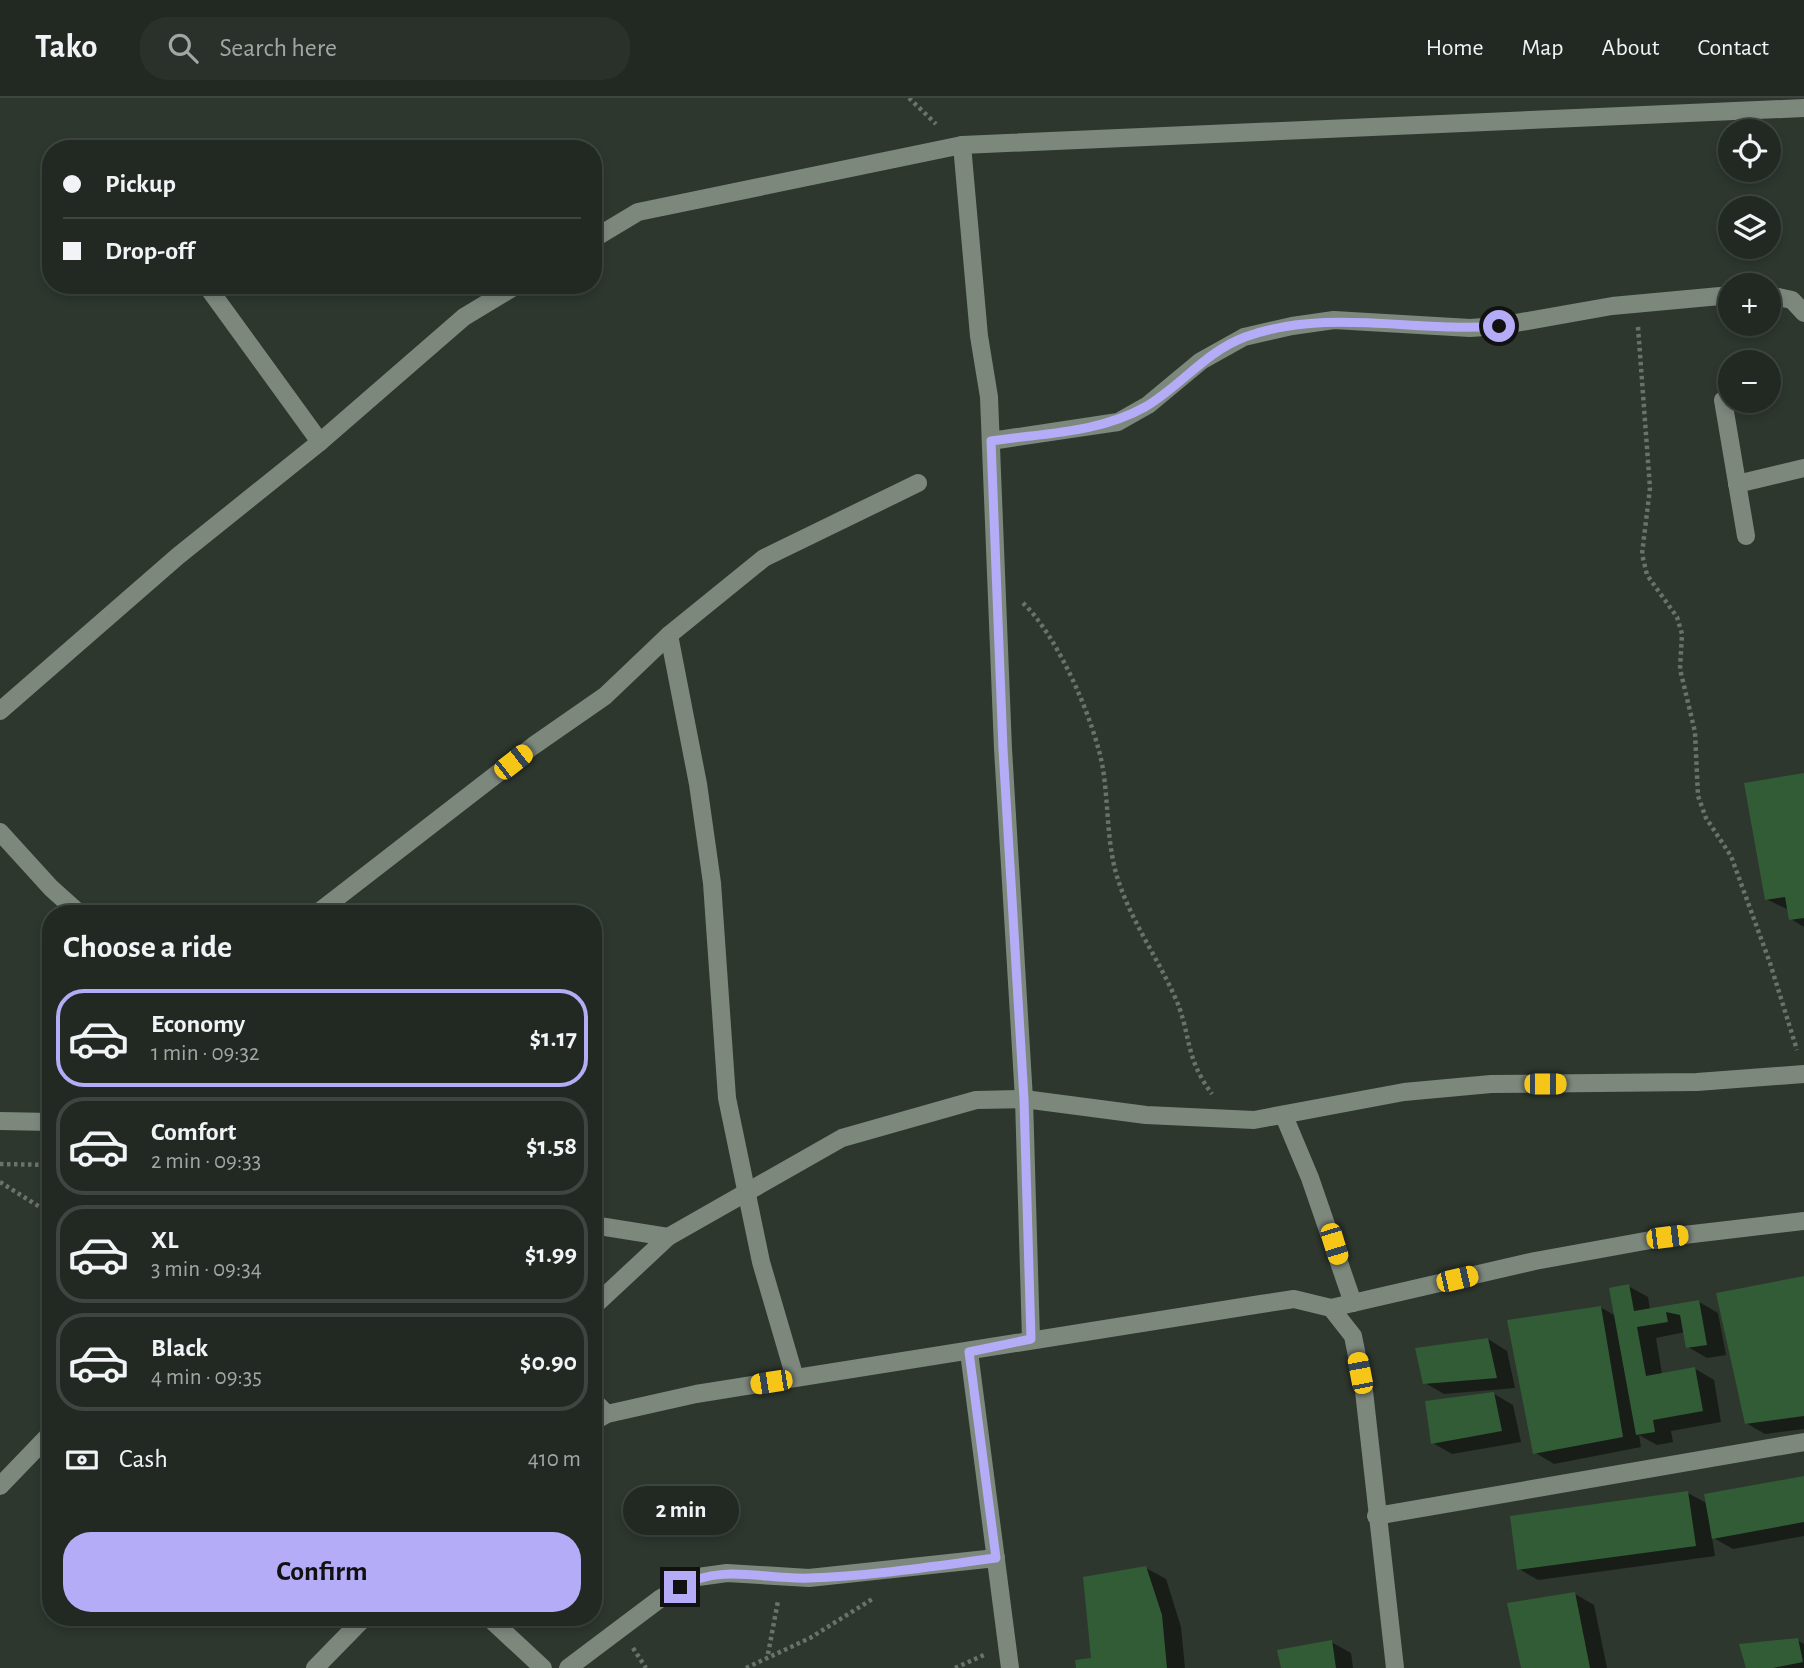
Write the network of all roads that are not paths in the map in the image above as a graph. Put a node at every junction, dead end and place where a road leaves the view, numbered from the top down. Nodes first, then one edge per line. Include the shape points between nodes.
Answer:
1 (1804, 108) edge
2 (962, 145) junction
3 (602, 234) edge
4 (213, 294) edge
5 (502, 294) edge
6 (1718, 297) edge
7 (1781, 298) edge
8 (1804, 313) edge
9 (1725, 413) edge
10 (991, 441) junction
11 (320, 442) junction
12 (1804, 468) edge
13 (918, 483) dead end
14 (1737, 484) junction
15 (1746, 536) dead end
16 (670, 635) junction
17 (0, 712) edge
18 (0, 832) edge
19 (70, 905) edge
20 (328, 905) edge
21 (1804, 1074) edge
22 (1024, 1099) junction
23 (1284, 1116) junction
24 (0, 1121) edge
25 (42, 1122) edge
26 (744, 1192) junction
27 (1804, 1221) edge
28 (602, 1226) edge
29 (668, 1237) junction
30 (602, 1299) edge
31 (1353, 1303) junction
32 (1331, 1308) junction
33 (1031, 1339) junction
34 (969, 1352) junction
35 (795, 1378) junction
36 (602, 1418) edge
37 (42, 1442) edge
38 (1804, 1442) edge
39 (0, 1486) edge
40 (1376, 1516) junction
41 (996, 1558) junction
42 (356, 1626) edge
43 (498, 1626) edge
44 (315, 1668) edge
45 (543, 1668) edge
46 (568, 1668) edge
47 (1010, 1668) edge
48 (1395, 1668) edge

1 - 2 street
2 - 3 street via 638,212
2 - 10 street
4 - 11 street
5 - 11 street via 464,317
6 - 10 street via 1637,303 1489,327 1334,320 1292,326 1244,337 1201,361 1148,405 1118,422
7 - 8 street via 1792,300
9 - 14 street
10 - 22 street
11 - 17 street via 178,556
12 - 14 street
13 - 16 street via 764,558
14 - 15 street
16 - 20 street via 604,696
16 - 26 street via 712,883 727,1098
18 - 19 street
21 - 23 street via 1697,1083 1491,1084 1404,1092
22 - 23 street via 1146,1115 1254,1120
22 - 26 street via 976,1100 842,1138
22 - 33 street
23 - 31 street
24 - 25 street
26 - 29 street
26 - 35 street
27 - 31 street via 1667,1237 1535,1261
28 - 29 street
29 - 30 street
31 - 32 street
32 - 33 street via 1294,1299
32 - 40 street via 1353,1336 1364,1391
33 - 34 street
34 - 35 street
34 - 41 street
35 - 36 street via 696,1394
37 - 39 street
38 - 40 street
40 - 48 street
41 - 46 street via 781,1578 727,1573 698,1577
41 - 47 street
42 - 44 street
43 - 45 street

